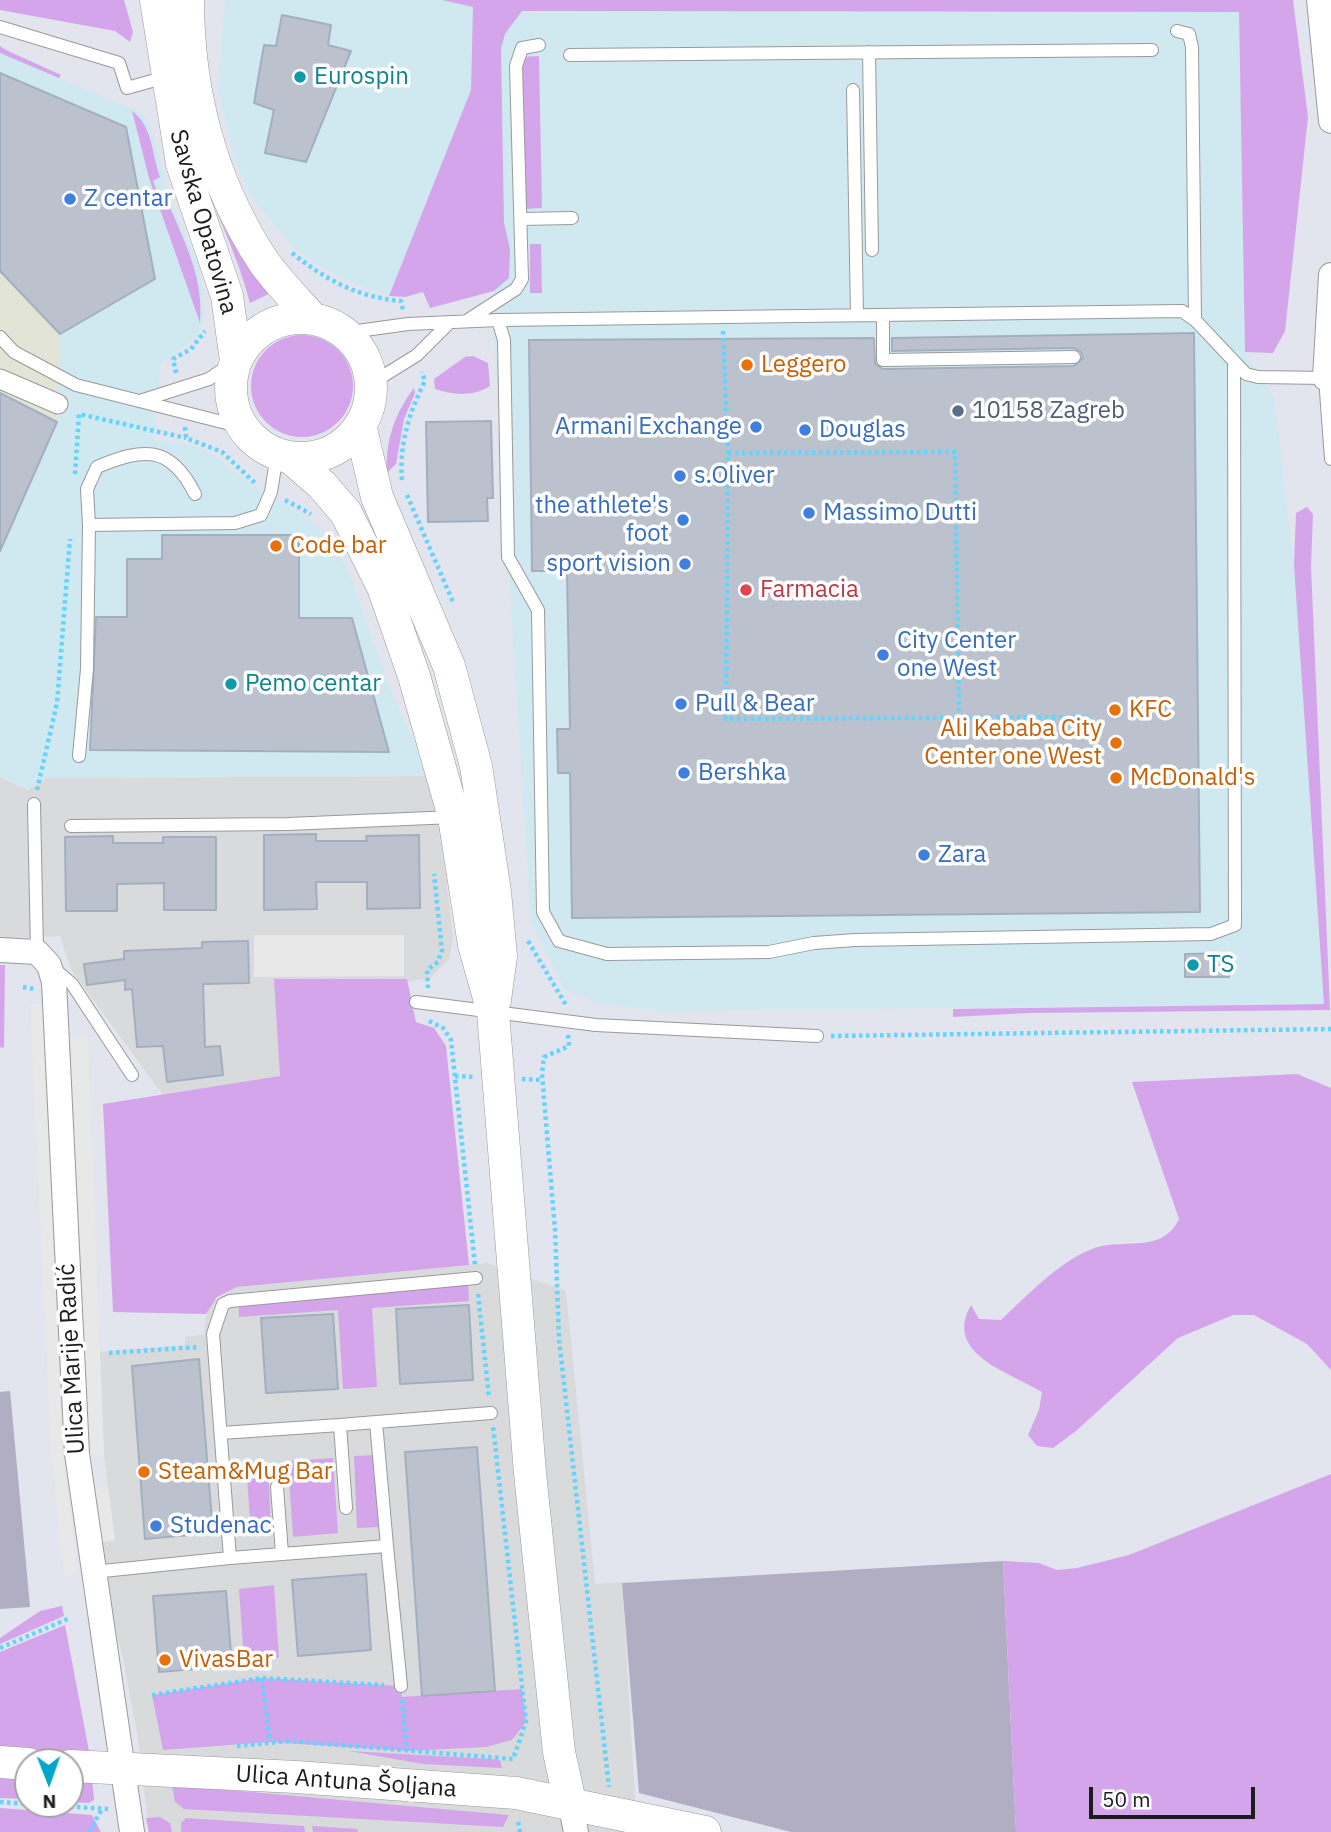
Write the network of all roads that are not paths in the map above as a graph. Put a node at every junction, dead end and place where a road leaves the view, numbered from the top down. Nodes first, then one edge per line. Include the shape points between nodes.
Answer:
1 (156, 0) edge
2 (188, 0) edge
3 (1319, 0) edge
4 (0, 27) edge
5 (1177, 31) dead end
6 (539, 44) dead end
7 (1152, 50) dead end
8 (869, 52) junction
9 (569, 55) dead end
10 (166, 77) junction
11 (853, 90) dead end
12 (1330, 93) edge
13 (1331, 121) edge
14 (572, 218) dead end
15 (521, 219) junction
16 (873, 250) dead end
17 (1331, 275) edge
18 (857, 315) junction
19 (883, 315) junction
20 (313, 318) junction
21 (498, 320) junction
22 (1195, 320) junction
23 (465, 322) junction
24 (449, 323) junction
25 (344, 333) junction
26 (0, 337) edge
27 (1074, 357) dead end
28 (236, 361) junction
29 (1234, 364) junction
30 (1328, 377) edge
31 (0, 379) edge
32 (372, 383) junction
33 (143, 400) junction
34 (58, 404) dead end
35 (360, 425) junction
36 (242, 427) junction
37 (284, 456) junction
38 (1331, 459) edge
39 (195, 494) dead end
40 (89, 525) junction
41 (79, 756) dead end
42 (34, 804) dead end
43 (454, 817) junction
44 (71, 825) dead end
45 (0, 950) edge
46 (43, 959) junction
47 (416, 1002) dead end
48 (493, 1012) junction
49 (817, 1036) road end
50 (132, 1075) dead end
51 (476, 1278) road end
52 (491, 1413) road end
53 (376, 1422) junction
54 (340, 1425) junction
55 (221, 1433) junction
56 (277, 1487) dead end
57 (346, 1508) dead end
58 (387, 1546) junction
59 (282, 1555) junction
60 (230, 1558) junction
61 (92, 1572) junction
62 (401, 1686) road end
63 (84, 1767) edge
64 (122, 1768) junction
65 (573, 1817) edge
66 (132, 1832) edge
67 (705, 1832) edge

1 - 10 street, Savska Opatovina
2 - 20 street, Savska Opatovina via 189,48 203,127 220,182 238,220 265,247
3 - 12 street
4 - 10 lane via 120,63 127,88
5 - 22 lane via 1189,34 1192,47
6 - 15 lane via 522,48 516,66
7 - 8 lane
8 - 9 lane
8 - 16 lane
10 - 28 street, Savska Opatovina via 182,164 227,296
11 - 18 lane
12 - 13 street
14 - 15 lane
15 - 23 lane via 522,279 516,289
17 - 30 street
18 - 19 lane
18 - 21 lane
19 - 22 lane via 1182,311
19 - 27 lane via 883,360
20 - 25 street
20 - 28 street via 289,318 266,327 248,342
21 - 23 lane
21 - 29 lane via 505,340 508,557 538,610 543,912 559,942 607,954 769,952 855,940 1211,934 1235,925
22 - 29 lane
23 - 24 lane
24 - 25 lane
24 - 32 lane via 417,355
25 - 32 street via 366,361
26 - 33 lane via 14,352 58,377
28 - 33 lane via 209,379
28 - 36 street via 231,383 233,406
29 - 30 lane via 1258,377
30 - 38 lane
31 - 34 street
32 - 35 street via 370,403
33 - 36 lane
35 - 37 street via 335,450 313,458
35 - 48 street via 377,498 449,666 476,766 501,956
36 - 37 street via 257,443
37 - 40 lane via 261,515 236,523
37 - 43 street via 322,485 346,513 383,587
39 - 40 lane via 185,473 159,453 131,453 97,467 87,489
40 - 41 lane via 87,669
42 - 46 lane
43 - 44 lane via 288,824
43 - 48 street via 474,945
45 - 46 street
46 - 50 lane via 72,984
46 - 61 street, Ulica Marije Radić via 54,982 74,1417
47 - 48 lane
48 - 49 lane via 596,1025
48 - 65 street via 530,1473 559,1752
51 - 55 lane via 230,1301 218,1312 213,1330
52 - 53 lane
53 - 54 lane
53 - 58 lane
54 - 55 lane
54 - 57 lane
55 - 60 lane
56 - 59 lane
58 - 59 lane
58 - 62 lane
59 - 60 lane
60 - 61 lane
61 - 64 street, Ulica Marije Radić
63 - 64 street, Ulica Antuna Šoljana
64 - 65 street, Ulica Antuna Šoljana via 516,1793
64 - 66 street
65 - 67 street, Ulica Antuna Šoljana

